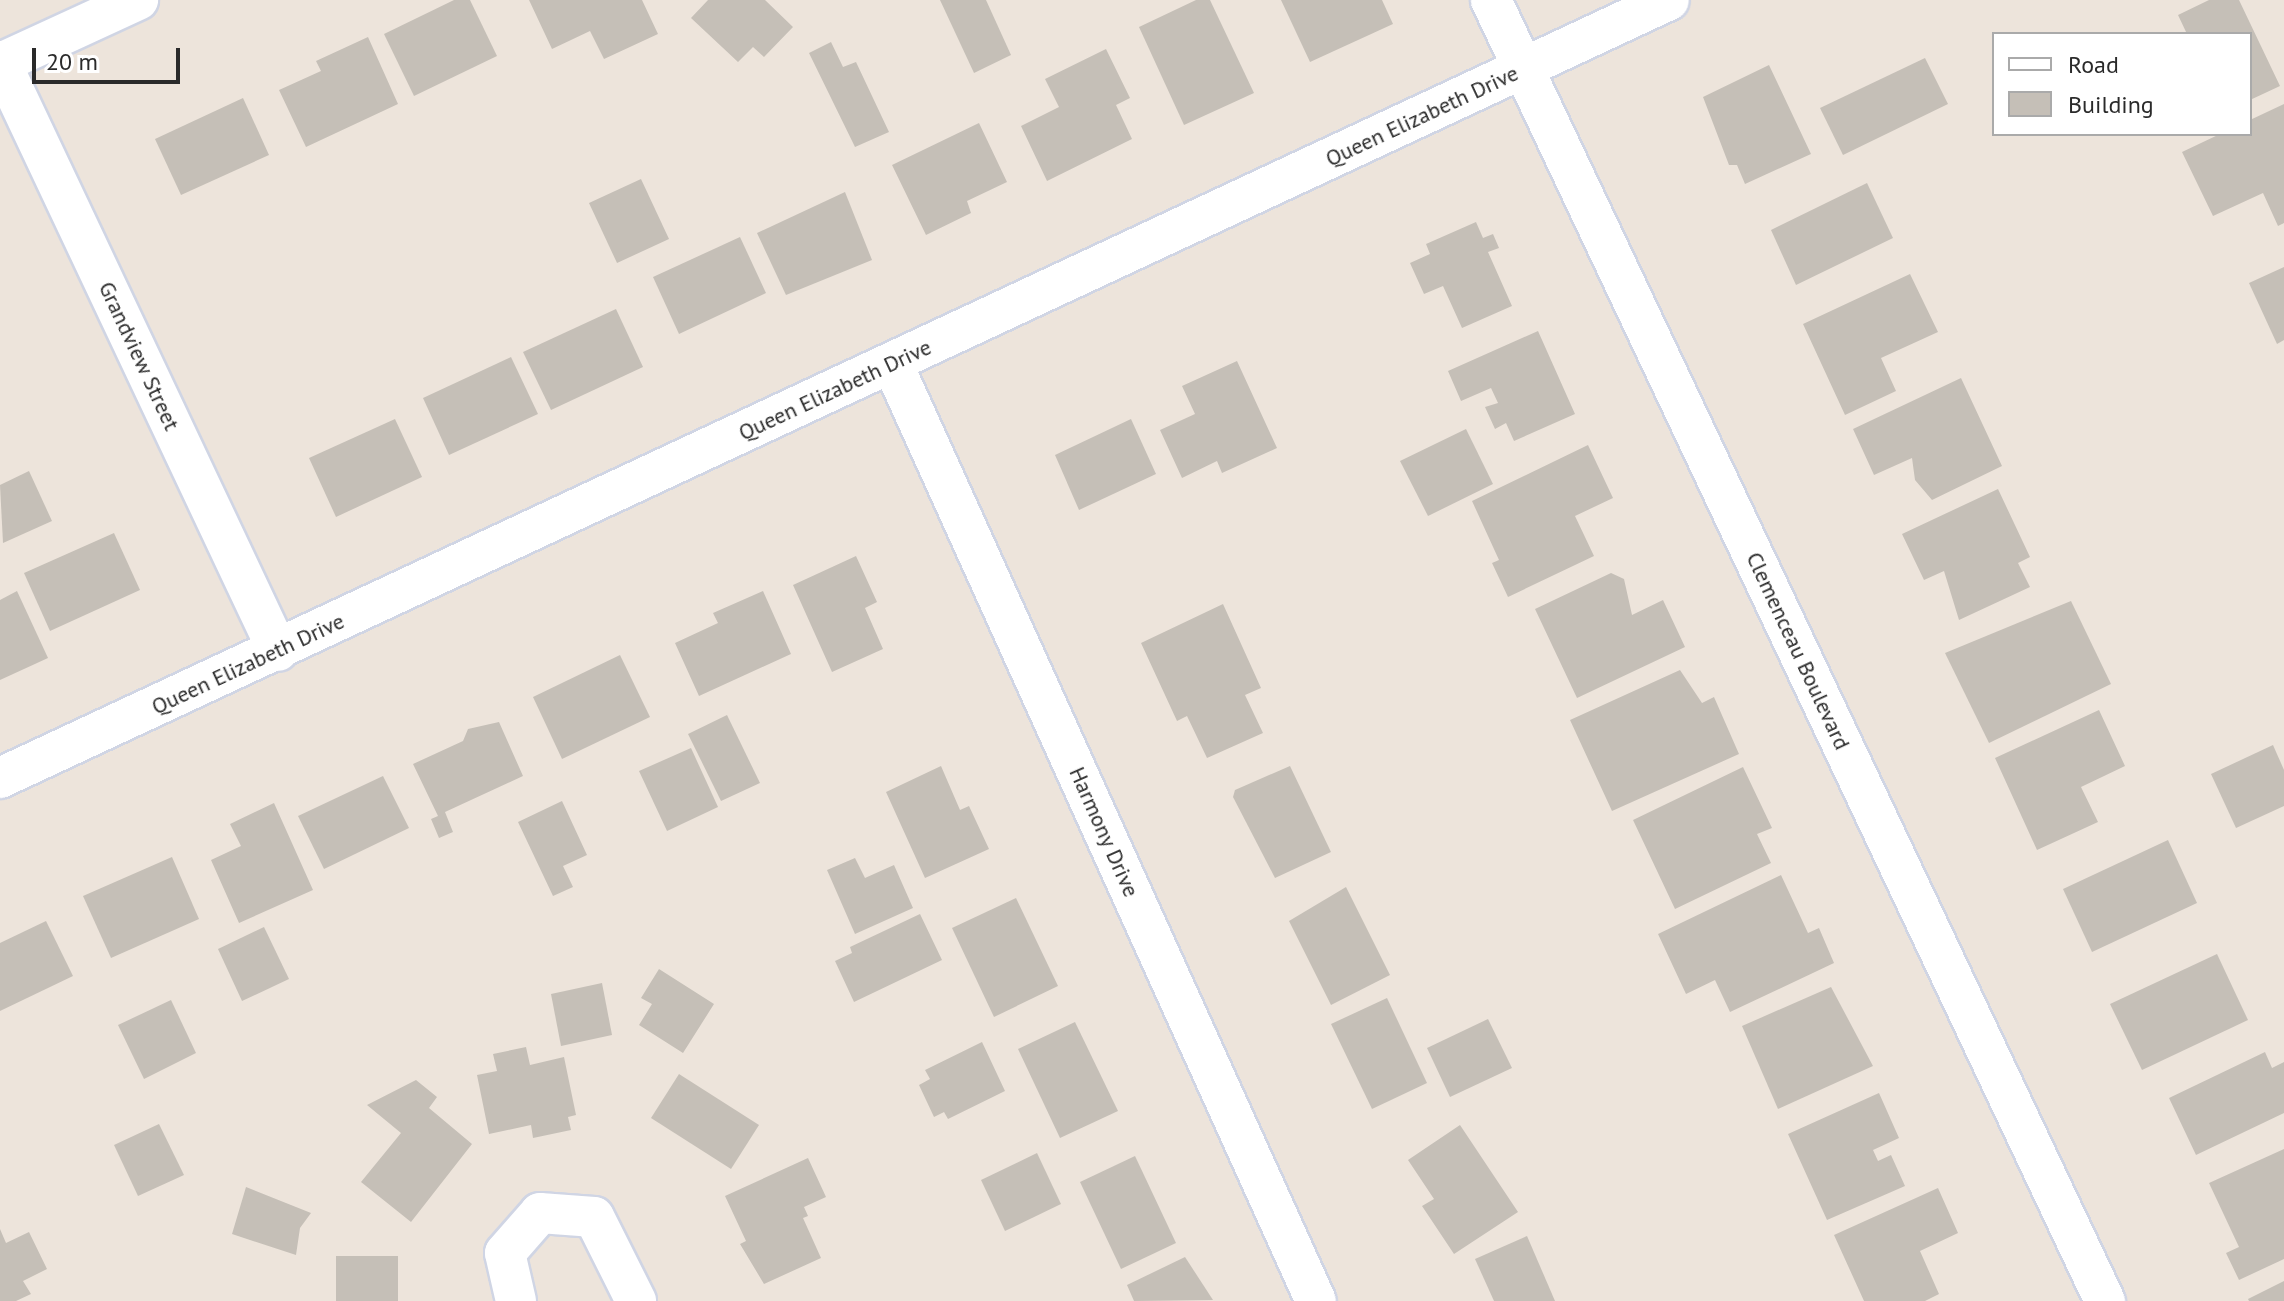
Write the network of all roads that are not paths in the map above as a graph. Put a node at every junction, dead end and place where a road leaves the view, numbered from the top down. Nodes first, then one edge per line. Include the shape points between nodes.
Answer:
1 (138, 0) edge
2 (1491, 0) edge
3 (1669, 0) edge
4 (0, 62) edge
5 (1523, 68) junction
6 (892, 363) junction
7 (278, 651) junction
8 (0, 778) edge
9 (516, 1301) edge
10 (636, 1301) edge
11 (1316, 1301) edge
12 (2105, 1301) edge

1 - 4 street
2 - 5 street, Clemenceau Boulevard
3 - 5 street, Queen Elizabeth Drive
4 - 7 street, Grandview Street
5 - 6 street, Queen Elizabeth Drive
5 - 12 street, Clemenceau Boulevard
6 - 7 street, Queen Elizabeth Drive
6 - 11 street, Harmony Drive
7 - 8 street, Queen Elizabeth Drive
9 - 10 street via 505,1253 540,1213 594,1217

